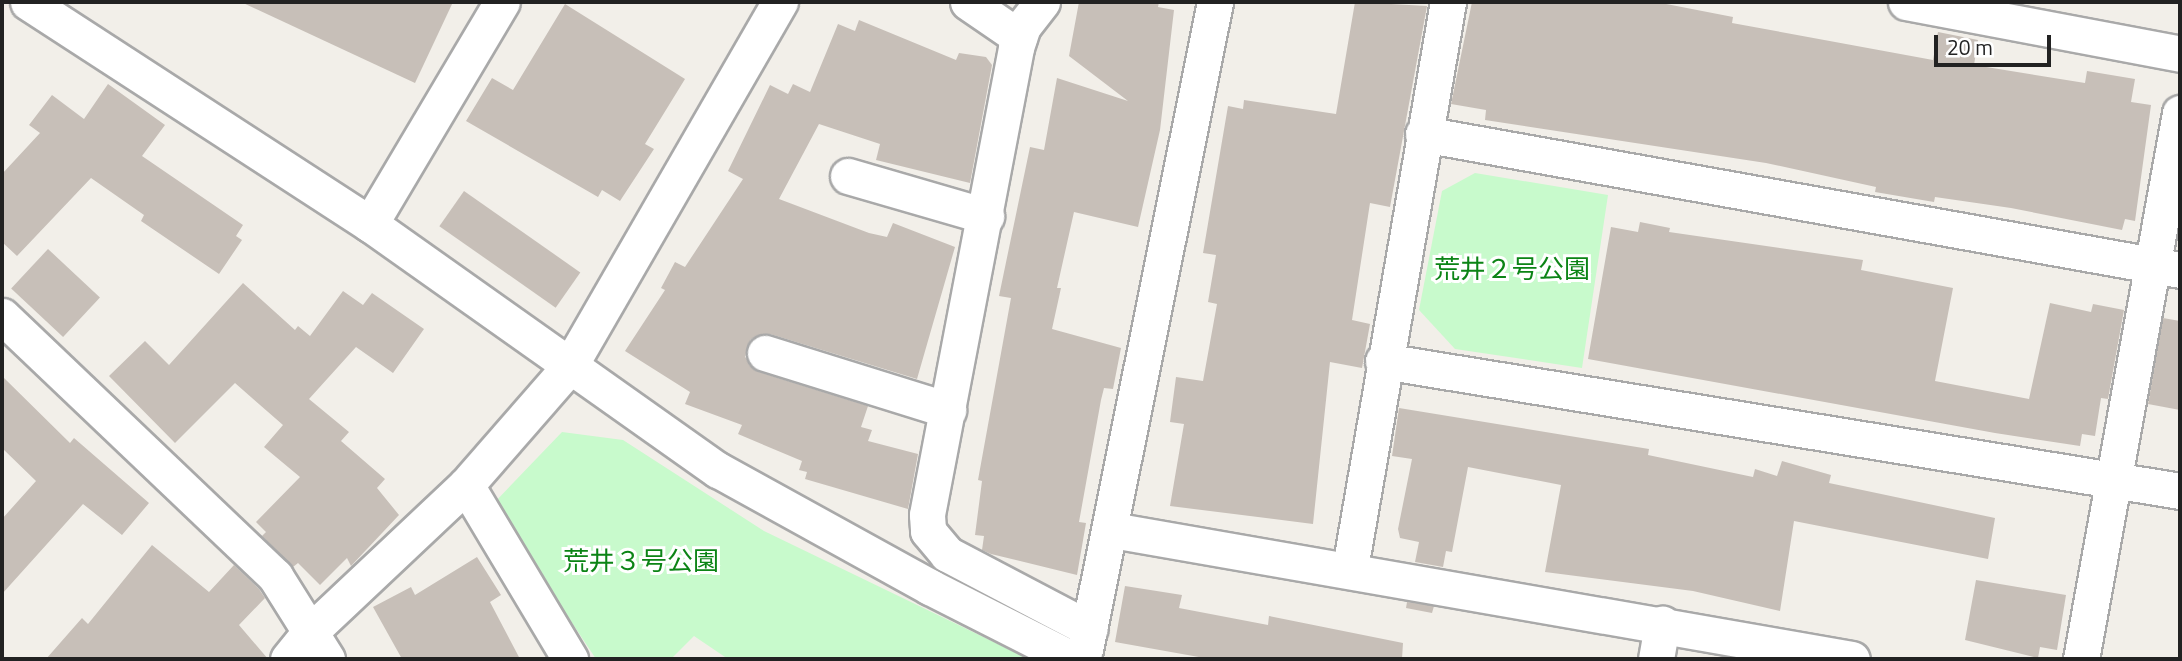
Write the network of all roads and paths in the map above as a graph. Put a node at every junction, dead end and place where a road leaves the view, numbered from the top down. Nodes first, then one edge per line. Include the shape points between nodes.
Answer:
1 (29, 2) edge
2 (502, 2) edge
3 (780, 2) edge
4 (968, 2) edge
5 (1042, 2) edge
6 (1215, 2) edge
7 (1448, 2) edge
8 (1906, 2) edge
9 (1019, 37) junction
10 (2180, 54) edge
11 (2180, 113) edge
12 (1423, 134) junction
13 (848, 176) dead end
14 (986, 216) junction
15 (370, 225) junction
16 (2168, 268) edge
17 (2, 317) edge
18 (765, 353) dead end
19 (1383, 361) junction
20 (569, 367) junction
21 (948, 410) junction
22 (2112, 482) junction
23 (466, 485) junction
24 (2180, 491) edge
25 (1112, 530) junction
26 (1350, 568) junction
27 (1662, 624) junction
28 (1086, 644) edge
29 (318, 646) edge
30 (288, 659) edge
31 (570, 659) edge
32 (1072, 659) edge
33 (1656, 659) edge
34 (1852, 659) edge
35 (2081, 659) edge

1 - 15 street
2 - 15 street
3 - 20 street
4 - 9 street
5 - 9 street
6 - 25 street
7 - 12 street
8 - 10 street
9 - 14 street
11 - 16 street
12 - 16 street
12 - 19 street
13 - 14 street
14 - 21 street
15 - 20 street
16 - 22 street
17 - 29 street via 275,576
18 - 21 street
19 - 22 street
19 - 26 street
20 - 23 street
20 - 32 street via 748,488
21 - 28 street via 927,515 928,531 947,554
22 - 24 street
22 - 35 street
23 - 29 street
23 - 31 street
25 - 26 street
25 - 28 street
26 - 27 street
27 - 33 street
27 - 34 street
29 - 30 street

